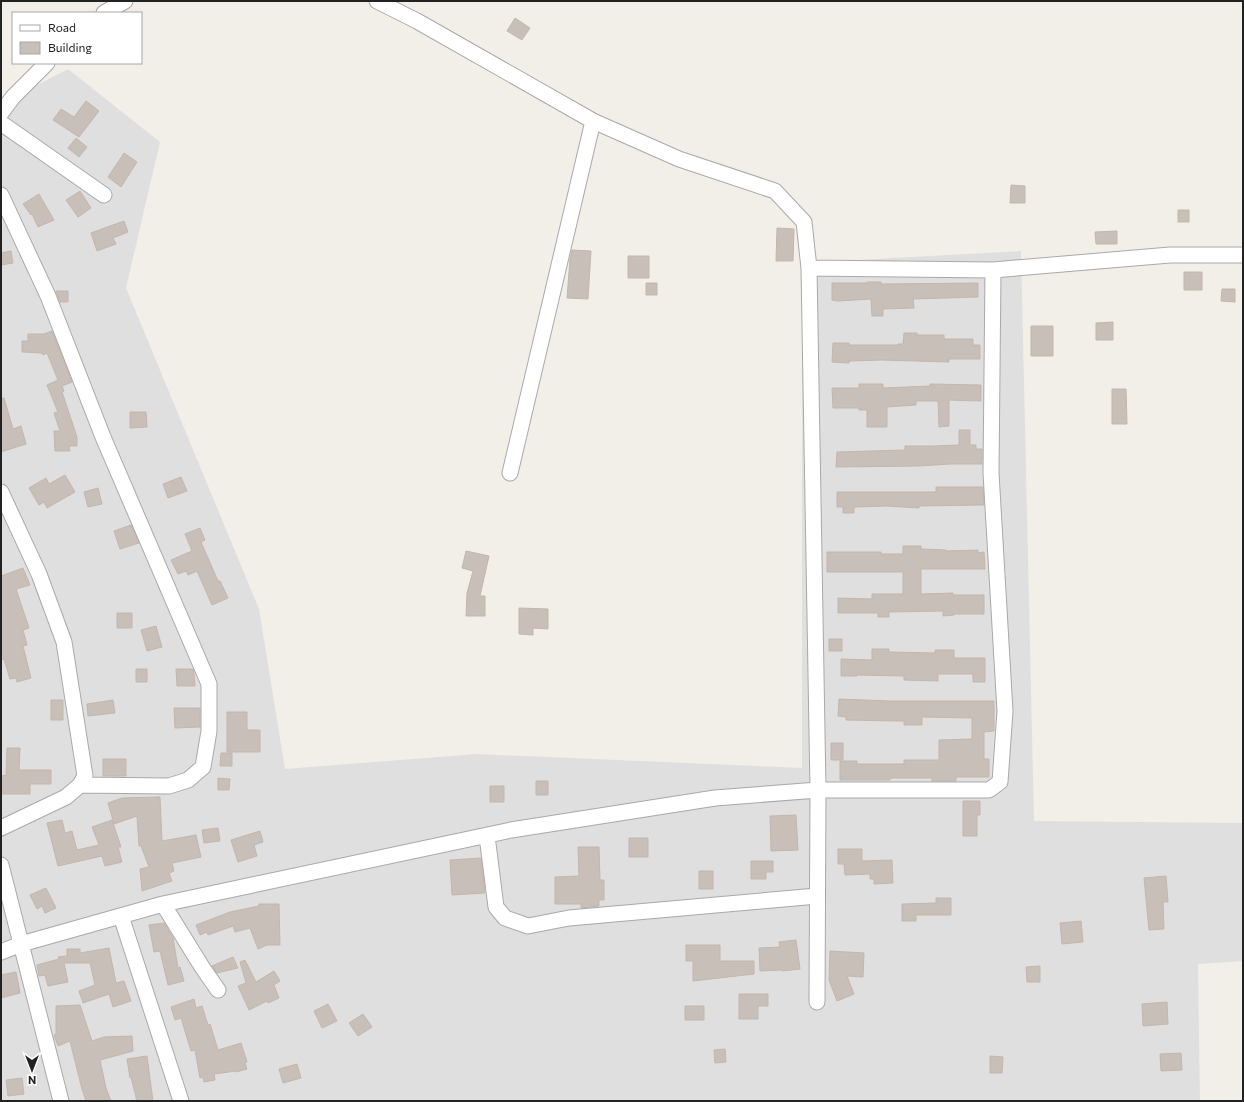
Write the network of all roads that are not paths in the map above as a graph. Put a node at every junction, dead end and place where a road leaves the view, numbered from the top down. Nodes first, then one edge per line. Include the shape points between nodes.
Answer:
1 (125, 1) edge
2 (377, 1) edge
3 (106, 12) edge
4 (45, 64) edge
5 (1, 114) edge
6 (593, 121) junction
7 (1, 123) edge
8 (1, 195) edge
9 (104, 195) dead end
10 (1243, 254) edge
11 (809, 268) junction
12 (993, 270) junction
13 (510, 473) dead end
14 (1, 492) edge
15 (80, 785) junction
16 (818, 790) junction
17 (1, 828) edge
18 (486, 836) junction
19 (1, 865) edge
20 (817, 896) junction
21 (163, 904) junction
22 (121, 916) junction
23 (21, 944) junction
24 (1, 952) edge
25 (218, 990) dead end
26 (816, 1002) dead end
27 (61, 1101) edge
28 (181, 1101) edge

1 - 3 street
2 - 6 street
4 - 5 street via 13,97
6 - 11 street via 679,159 775,191 804,222
6 - 13 street
7 - 9 street
8 - 15 street via 48,296 103,437 209,684 209,731 203,767 188,780 169,786
10 - 12 street via 1170,255
11 - 12 street
11 - 16 street
12 - 16 street via 991,473 1005,712 1000,782 989,790
14 - 15 street via 39,574 64,642 85,776
15 - 17 street via 66,797
16 - 18 street via 715,798
16 - 20 street
18 - 20 street via 496,907 506,918 528,926 570,918
18 - 21 street
19 - 23 street
20 - 26 street
21 - 22 street
21 - 25 street
22 - 23 street
22 - 28 street
23 - 24 street
23 - 27 street

